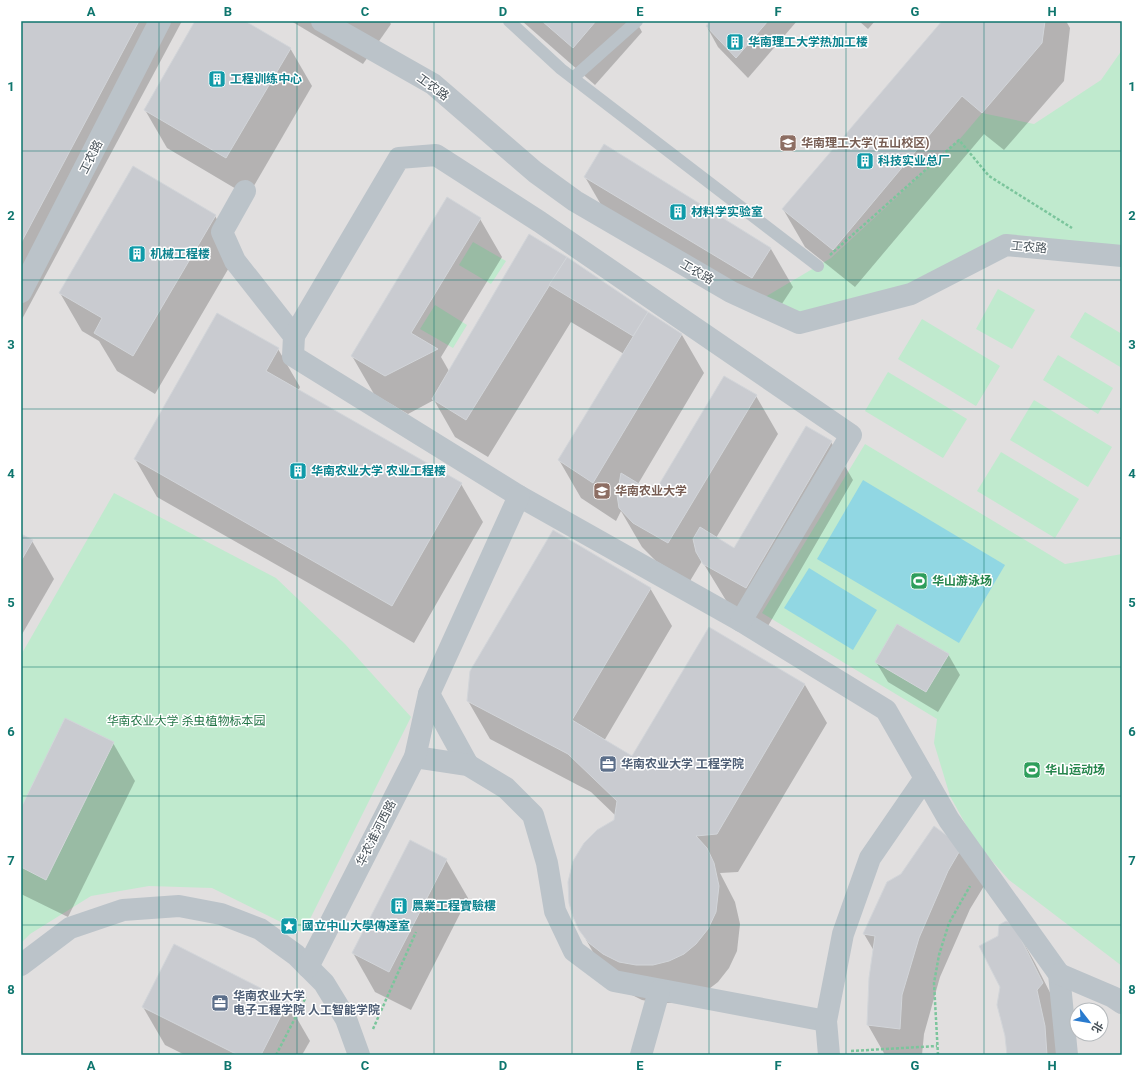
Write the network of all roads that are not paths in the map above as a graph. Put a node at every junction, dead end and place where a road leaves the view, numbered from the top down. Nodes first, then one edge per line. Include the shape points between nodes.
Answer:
1 (160, 21) edge
2 (322, 21) edge
3 (509, 21) edge
4 (637, 21) edge
5 (573, 78) junction
6 (245, 191) dead end
7 (1122, 256) edge
8 (818, 266) road end
9 (21, 292) edge
10 (294, 336) junction
11 (519, 496) junction
12 (741, 621) junction
13 (429, 694) junction
14 (415, 757) junction
15 (468, 765) junction
16 (925, 778) junction
17 (21, 965) edge
18 (312, 971) junction
19 (1059, 974) junction
20 (659, 991) junction
21 (1122, 1003) edge
22 (826, 1021) junction
23 (829, 1054) edge
24 (359, 1055) edge
25 (641, 1055) edge
26 (1067, 1055) edge

1 - 9 street, 工农路
2 - 7 street, 工农路 via 433,84 535,172 575,201 731,292 799,323 911,294 1006,245
3 - 5 lane
4 - 5 lane
5 - 8 lane
6 - 10 street via 222,232 234,261
10 - 11 street via 293,356
10 - 12 street via 399,158 436,155 540,222 851,435
11 - 12 street
11 - 13 street, 华农淮河西路
12 - 16 street via 886,710
13 - 14 street, 华农淮河西路
13 - 15 street
14 - 15 street
14 - 18 street, 华农淮河西路
15 - 20 street via 506,788 533,815 547,863 554,911 574,951 614,981
16 - 19 street via 949,820
16 - 22 street via 870,858 843,934
17 - 18 street via 70,928 123,910 179,906 221,914 260,930 296,955
18 - 24 street via 324,983 346,1019
19 - 21 street
19 - 26 street
20 - 22 street
20 - 25 street
22 - 23 street

